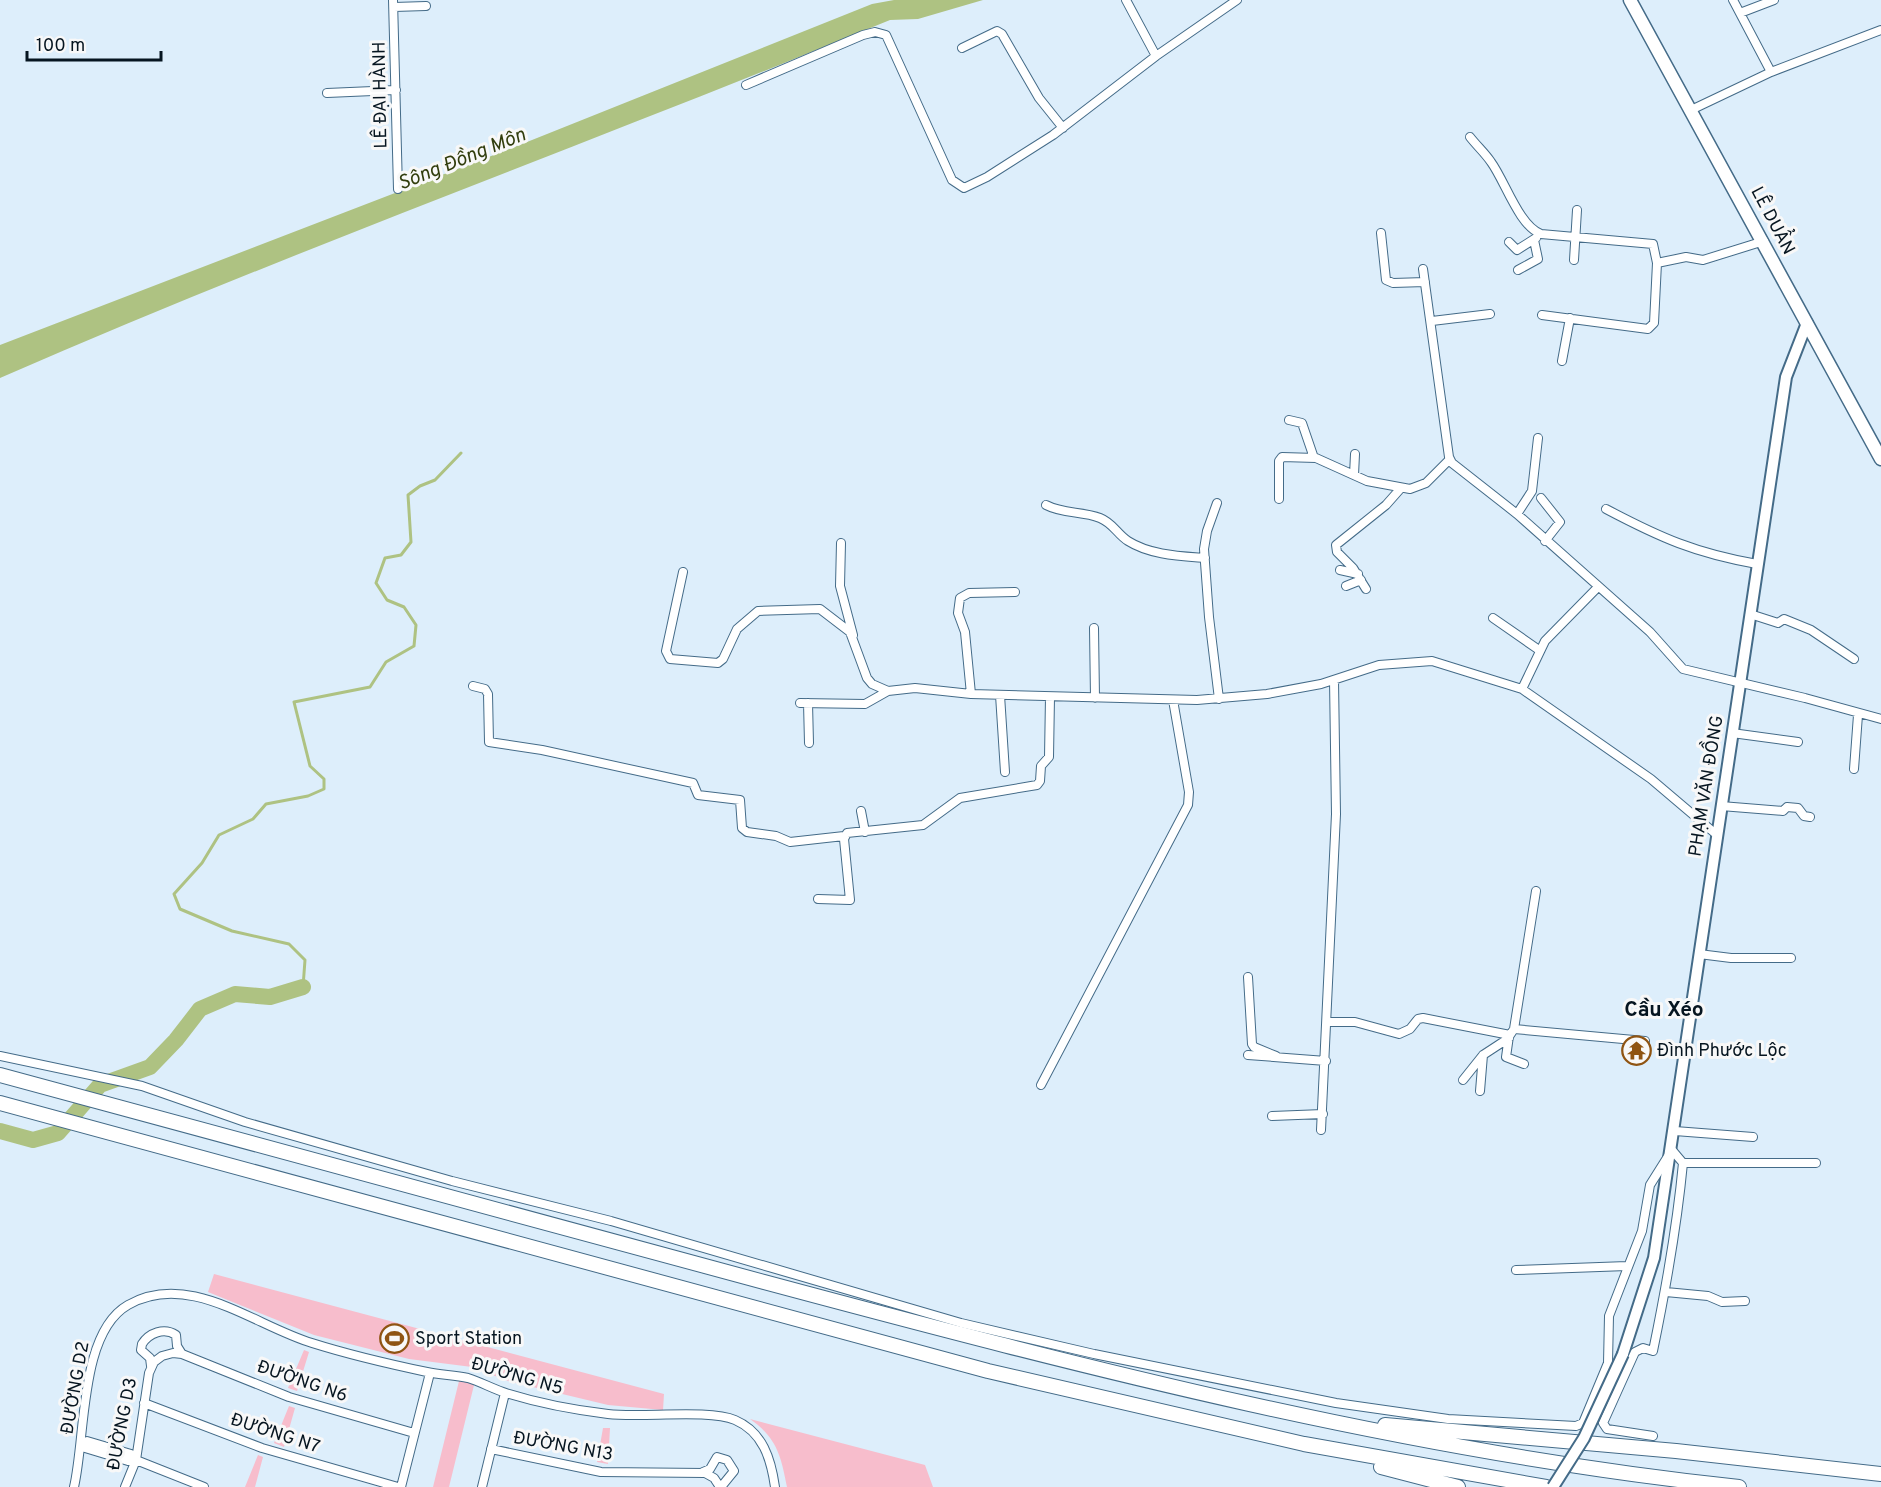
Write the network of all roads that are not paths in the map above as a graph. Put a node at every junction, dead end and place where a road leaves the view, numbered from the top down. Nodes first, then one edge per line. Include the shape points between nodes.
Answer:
1 (1126, 0) edge
2 (1630, 0) edge
3 (1733, 0) edge
4 (1774, 0) edge
5 (1233, 1) edge
6 (393, 4) edge
7 (426, 6) dead end
8 (1740, 13) junction
9 (1881, 30) edge
10 (962, 48) dead end
11 (1156, 56) junction
12 (1771, 72) junction
13 (746, 85) dead end
14 (396, 90) junction
15 (327, 93) dead end
16 (1691, 110) junction
17 (1063, 128) junction
18 (1470, 137) dead end
19 (398, 189) dead end
20 (1576, 210) dead end
21 (1381, 233) dead end
22 (1541, 234) junction
23 (1576, 235) junction
24 (1534, 240) junction
25 (1764, 241) junction
26 (1509, 242) dead end
27 (1574, 260) dead end
28 (1657, 263) junction
29 (1423, 268) dead end
30 (1518, 270) dead end
31 (1425, 282) junction
32 (1490, 314) dead end
33 (1542, 315) dead end
34 (1570, 318) junction
35 (1432, 321) junction
36 (1807, 323) junction
37 (1562, 361) dead end
38 (1288, 420) dead end
39 (1538, 438) dead end
40 (1355, 454) dead end
41 (1314, 458) junction
42 (1881, 459) edge
43 (1449, 460) junction
44 (1354, 475) junction
45 (1401, 488) junction
46 (1541, 498) dead end
47 (1279, 499) dead end
48 (1217, 503) dead end
49 (1046, 505) dead end
50 (1606, 508) dead end
51 (1517, 514) junction
52 (1545, 541) junction
53 (841, 543) dead end
54 (1205, 558) junction
55 (1757, 564) junction
56 (1340, 570) dead end
57 (683, 572) dead end
58 (1360, 577) junction
59 (1346, 586) dead end
60 (1598, 587) junction
61 (1366, 589) dead end
62 (1015, 592) dead end
63 (1750, 614) junction
64 (1493, 618) dead end
65 (1094, 628) dead end
66 (853, 637) junction
67 (1539, 650) junction
68 (1854, 659) dead end
69 (1334, 680) junction
70 (1740, 682) junction
71 (473, 686) dead end
72 (1522, 689) junction
73 (888, 691) junction
74 (971, 694) junction
75 (1000, 695) junction
76 (1050, 697) junction
77 (1095, 698) junction
78 (1220, 699) junction
79 (1173, 700) junction
80 (1858, 715) junction
81 (1881, 719) edge
82 (1732, 733) junction
83 (1798, 742) dead end
84 (809, 743) dead end
85 (1854, 769) dead end
86 (1005, 772) dead end
87 (1721, 806) junction
88 (861, 811) dead end
89 (1810, 817) dead end
90 (865, 832) junction
91 (1717, 835) junction
92 (844, 836) junction
93 (1536, 891) dead end
94 (818, 899) dead end
95 (1699, 954) junction
96 (1791, 958) dead end
97 (1248, 977) dead end
98 (1328, 1022) junction
99 (1511, 1034) junction
100 (1645, 1041) dead end
101 (1248, 1054) dead end
102 (1483, 1055) junction
103 (0, 1056) edge
104 (1276, 1056) junction
105 (1326, 1061) junction
106 (1524, 1064) dead end
107 (0, 1075) edge
108 (1463, 1080) dead end
109 (1041, 1085) dead end
110 (1480, 1091) dead end
111 (0, 1103) edge
112 (1323, 1114) junction
113 (1272, 1116) dead end
114 (1321, 1130) dead end
115 (1675, 1131) junction
116 (1753, 1137) dead end
117 (1672, 1150) junction
118 (1816, 1162) dead end
119 (1683, 1163) junction
120 (1627, 1266) junction
121 (1516, 1270) dead end
122 (1666, 1292) junction
123 (1745, 1301) dead end
124 (129, 1304) joint
125 (182, 1354) junction
126 (151, 1366) junction
127 (430, 1373) junction
128 (505, 1393) junction
129 (144, 1403) junction
130 (1308, 1418) junction
131 (414, 1433) junction
132 (1653, 1436) dead end
133 (81, 1444) junction
134 (1304, 1444) junction
135 (491, 1449) junction
136 (135, 1460) junction
137 (702, 1472) junction
138 (1881, 1474) edge
139 (74, 1487) edge
140 (125, 1487) edge
141 (204, 1487) edge
142 (399, 1487) edge
143 (482, 1487) edge
144 (720, 1487) edge
145 (775, 1487) edge
146 (1458, 1487) edge
147 (1546, 1487) edge
148 (1553, 1487) edge
149 (1739, 1487) edge

1 - 11 street
2 - 16 main road, LÊ DUẨN
3 - 8 street
4 - 8 street
5 - 11 street
6 - 7 street
6 - 14 street, LÊ ĐẠI HÀNH
8 - 12 street
9 - 12 street
10 - 17 street via 997,31 1002,34 1039,98
11 - 17 street
12 - 16 street
13 - 17 street via 863,35 886,35 952,180 964,188 1021,157
14 - 15 street
14 - 19 street, LÊ ĐẠI HÀNH
16 - 25 main road, LÊ DUẨN
18 - 22 street via 1491,162 1533,231
20 - 23 street
21 - 31 street via 1386,280
22 - 23 street
22 - 24 street
23 - 27 street
23 - 28 street via 1653,244
24 - 26 street via 1517,250
24 - 30 street via 1538,259
25 - 28 street via 1703,260 1686,258
25 - 36 main road, LÊ DUẨN
28 - 34 street via 1654,323 1648,329
29 - 31 street
31 - 35 street
32 - 35 street
33 - 34 street
34 - 37 street
35 - 43 street
36 - 42 main road, LÊ DUẨN
36 - 55 main road, PHẠM VĂN ĐỒNG via 1786,377
38 - 41 street via 1302,423
39 - 51 street via 1533,485
40 - 44 street
41 - 44 street
41 - 47 street via 1280,458
43 - 45 street via 1426,483
43 - 51 street
44 - 45 street
45 - 58 street via 1336,545 1341,557
46 - 52 street via 1560,522
48 - 54 street via 1206,531
49 - 54 street via 1109,522 1123,537 1141,547 1163,554
50 - 55 street via 1684,547
51 - 52 street
52 - 60 street
53 - 66 street via 840,586
54 - 78 street
55 - 63 main road, PHẠM VĂN ĐỒNG
56 - 58 street
57 - 66 street via 666,651 672,660 718,663 737,629 758,611 820,609
58 - 59 street
58 - 61 street
60 - 67 street
60 - 70 street via 1650,632 1683,669
62 - 74 street via 969,592 960,598 958,613 965,632
63 - 68 street via 1778,623 1784,619 1811,630
63 - 70 main road, PHẠM VĂN ĐỒNG
64 - 67 street
65 - 77 street
66 - 73 street via 867,678
67 - 72 street
69 - 72 street via 1379,665 1432,661
69 - 78 street
69 - 98 street via 1336,814
70 - 80 street via 1837,706
70 - 82 main road, PHẠM VĂN ĐỒNG
71 - 92 street via 488,694 489,742 693,783 698,795 740,800 744,831 790,842
72 - 91 street via 1651,779
73 - 74 street via 915,688
73 - 84 street via 865,705 804,703
74 - 75 street
75 - 76 street
75 - 86 street
76 - 77 street
76 - 90 street via 1049,757 1041,766 1037,785 960,798 923,825
77 - 79 street
78 - 79 street
79 - 109 street via 1188,804
80 - 81 street
80 - 85 street
82 - 83 street
82 - 87 main road, PHẠM VĂN ĐỒNG
87 - 89 street via 1774,811 1798,808
87 - 91 main road, PHẠM VĂN ĐỒNG
88 - 90 street
90 - 92 street
91 - 95 main road, PHẠM VĂN ĐỒNG
92 - 94 street via 851,899
93 - 99 street
95 - 96 street
95 - 115 main road, PHẠM VĂN ĐỒNG
97 - 104 street via 1252,1044
98 - 99 street via 1354,1022 1399,1034 1423,1018
98 - 105 street
99 - 100 street
99 - 102 street
99 - 106 street via 1506,1057
101 - 104 street
102 - 108 street
102 - 110 street
103 - 120 street via 142,1086 245,1122 611,1221 961,1323 1335,1402 1448,1419 1580,1425 1608,1363 1608,1316
104 - 105 street
105 - 112 street
107 - 130 highway via 996,1344
111 - 134 highway via 988,1371
112 - 113 street
112 - 114 street
115 - 116 street
115 - 117 main road, PHẠM VĂN ĐỒNG
117 - 119 street
117 - 120 street via 1650,1185 1642,1231
117 - 148 main road, PHẠM VĂN ĐỒNG, bridge via 1654,1258 1623,1354 1584,1438
118 - 119 street
119 - 122 street
120 - 121 street
122 - 123 street via 1702,1295 1722,1302
122 - 132 street via 1653,1351 1643,1348 1635,1352 1603,1423 1607,1429
124 - 127 street, ĐƯỜNG N5 via 163,1294 191,1294 311,1343
124 - 133 street, ĐƯỜNG D2 via 110,1321 98,1341
125 - 126 street via 167,1354
125 - 126 street via 176,1335 164,1330 142,1344 141,1350 150,1358
125 - 131 street, ĐƯỜNG N6 via 289,1397
126 - 129 street, ĐƯỜNG D3
127 - 128 street, ĐƯỜNG N5 via 466,1378
127 - 131 street
128 - 135 street
128 - 145 street, ĐƯỜNG N5 via 607,1414 731,1418 764,1445
129 - 136 street, ĐƯỜNG D3
129 - 142 street, ĐƯỜNG N7 via 262,1448
130 - 138 highway
130 - 149 highway via 1469,1449
131 - 142 street
133 - 136 street via 87,1441 128,1452
133 - 139 street, ĐƯỜNG D2
134 - 146 highway
134 - 147 highway
135 - 137 street, ĐƯỜNG N13 via 601,1472
135 - 143 street
136 - 140 street, ĐƯỜNG D3
136 - 141 street
137 - 144 street, ĐƯỜNG N13 via 712,1476
137 - 144 street, ĐƯỜNG N13 via 710,1469 717,1457 727,1460 734,1471

